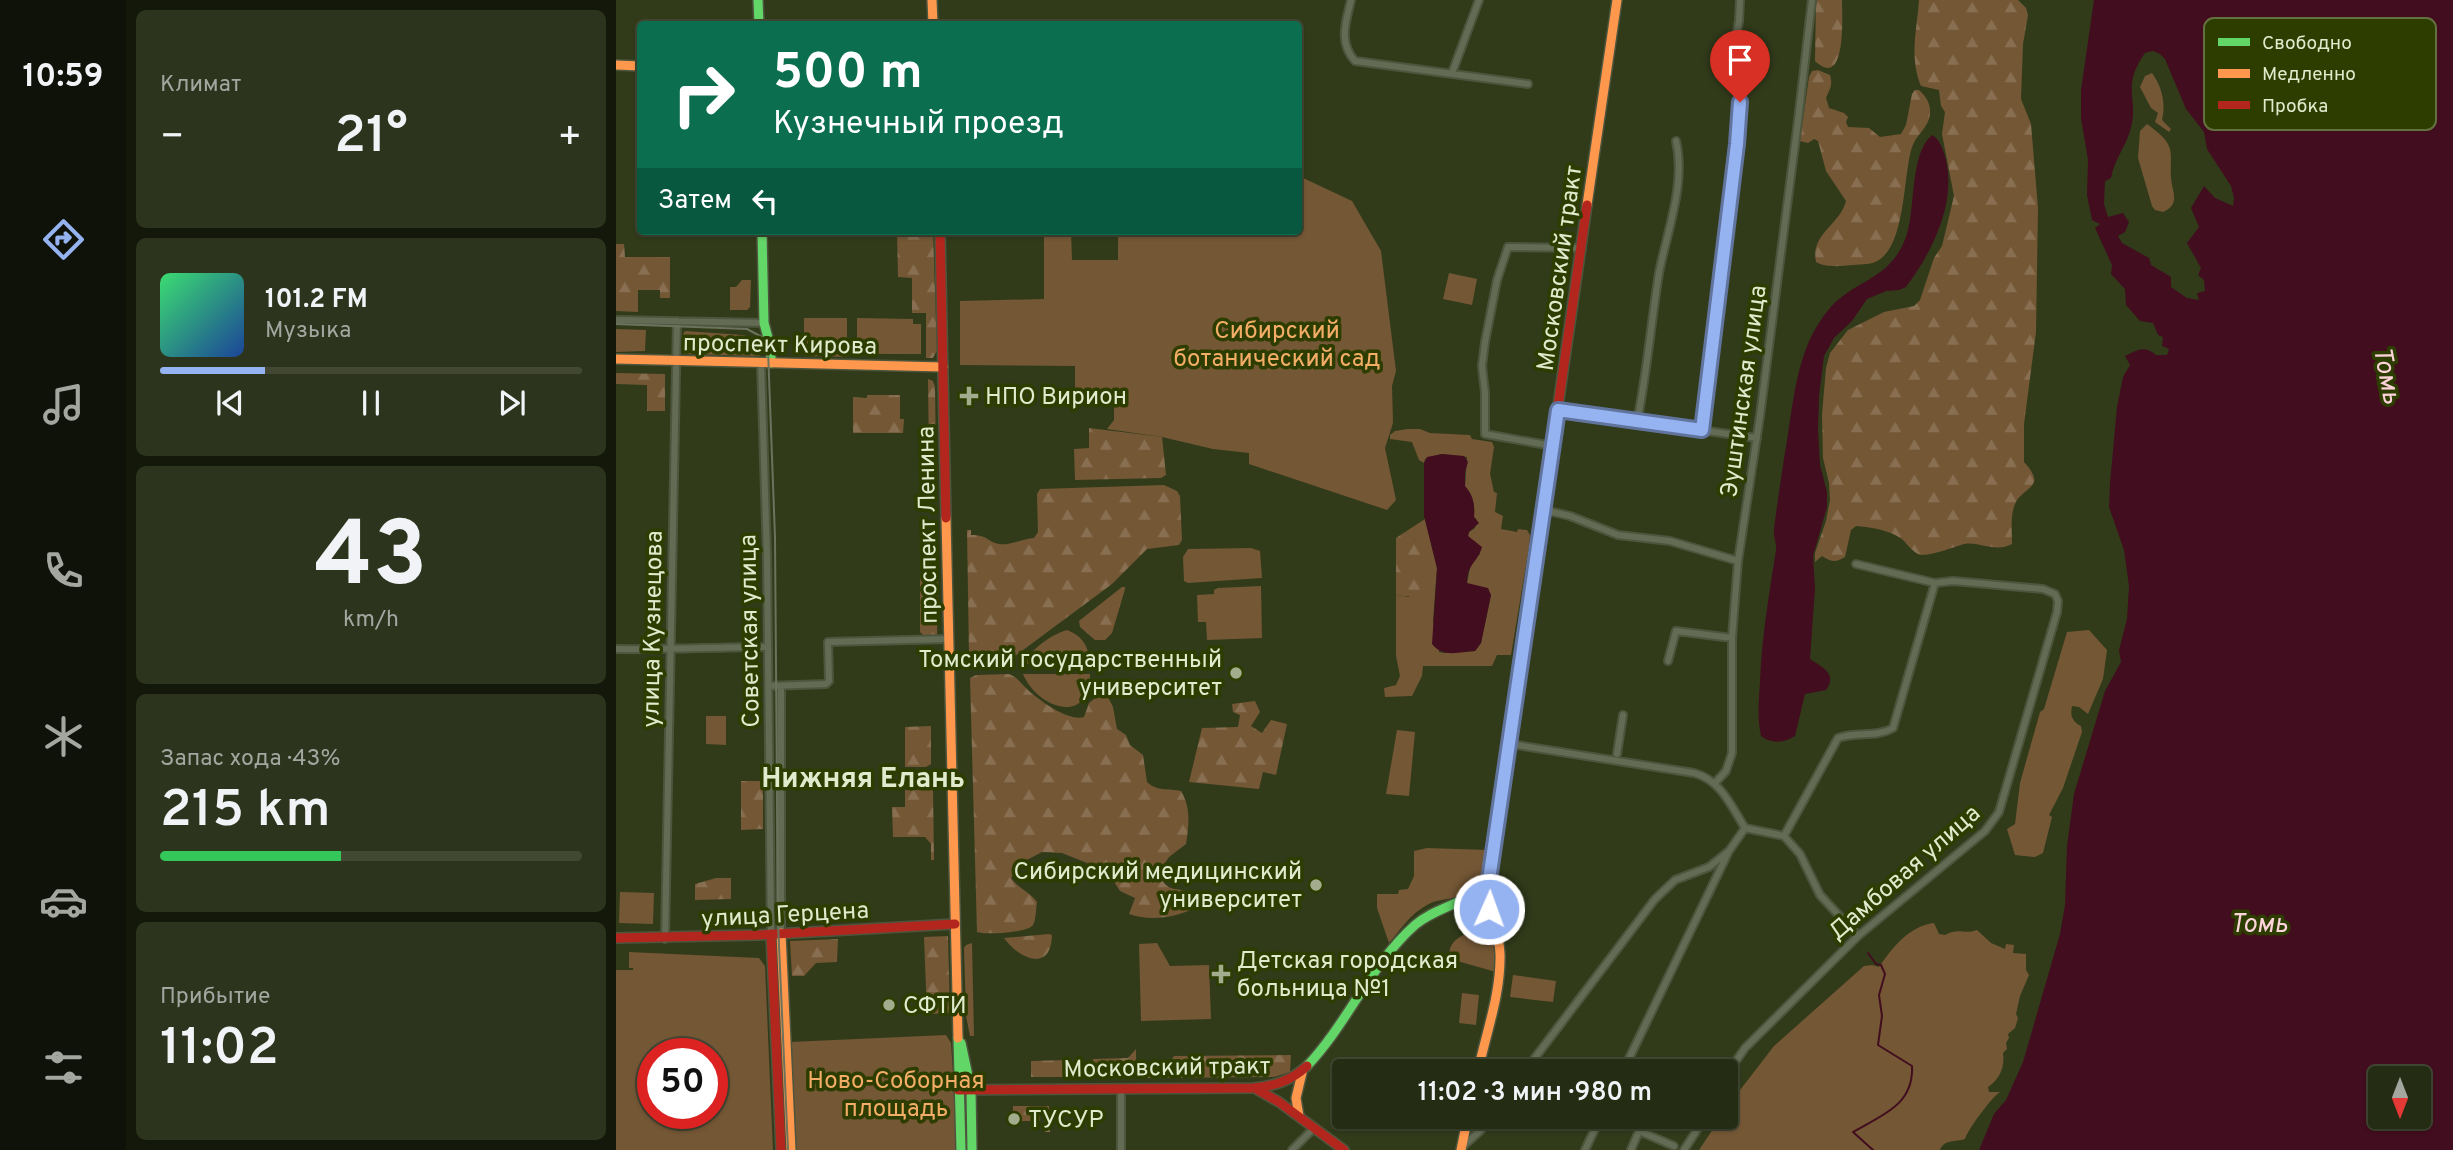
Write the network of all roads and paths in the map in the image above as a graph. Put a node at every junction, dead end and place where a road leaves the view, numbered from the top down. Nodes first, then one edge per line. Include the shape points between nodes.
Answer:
1 (758, 0) edge
2 (932, 0) edge
3 (1351, 0) edge
4 (1479, 0) edge
5 (1617, 0) edge
6 (1740, 0) edge
7 (1812, 0) edge
8 (759, 21) edge
9 (933, 21) edge
10 (616, 65) edge
11 (637, 66) edge
12 (1452, 73) junction
13 (1528, 84) dead end
14 (1676, 141) dead end
15 (762, 235) edge
16 (940, 235) edge
17 (1582, 248) junction
18 (616, 320) edge
19 (677, 321) junction
20 (764, 323) junction
21 (616, 359) edge
22 (677, 360) junction
23 (766, 363) junction
24 (943, 367) junction
25 (1558, 410) junction
26 (1637, 422) junction
27 (1702, 430) junction
28 (1757, 438) junction
29 (1553, 446) junction
30 (1544, 510) junction
31 (1738, 561) junction
32 (1856, 564) dead end
33 (1935, 583) junction
34 (1732, 638) junction
35 (948, 639) junction
36 (768, 647) junction
37 (616, 649) edge
38 (672, 649) junction
39 (1668, 661) dead end
40 (769, 686) junction
41 (781, 686) junction
42 (1623, 715) dead end
43 (1510, 744) junction
44 (1617, 754) dead end
45 (1715, 783) junction
46 (1745, 828) junction
47 (1784, 836) junction
48 (1729, 851) junction
49 (1489, 880) junction
50 (1479, 904) junction
51 (955, 924) junction
52 (782, 933) junction
53 (771, 934) junction
54 (1858, 936) junction
55 (616, 938) edge
56 (665, 939) junction
57 (958, 1029) junction
58 (1481, 1059) edge
59 (1534, 1059) edge
60 (1629, 1059) edge
61 (1738, 1062) edge
62 (1302, 1073) junction
63 (1281, 1084) junction
64 (1121, 1088) junction
65 (1253, 1088) junction
66 (958, 1090) junction
67 (971, 1090) junction
68 (1279, 1102) junction
69 (1298, 1113) junction
70 (1314, 1128) junction
71 (1465, 1129) edge
72 (1481, 1129) edge
73 (1595, 1129) edge
74 (1698, 1129) edge
75 (1674, 1146) dead end
76 (1461, 1149) edge
77 (781, 1150) edge
78 (791, 1150) edge
79 (961, 1150) edge
80 (972, 1150) edge
81 (1121, 1150) edge
82 (1292, 1150) edge
83 (1344, 1150) edge
84 (1586, 1150) edge
85 (1631, 1150) edge
86 (1684, 1150) edge

1 - 8 main road
2 - 9 main road
3 - 12 street via 1343,37 1355,61
4 - 12 street
5 - 17 main road, Московский тракт
6 - 27 street via 1730,69 1740,102 1737,144
7 - 28 street, Эуштинская улица
10 - 11 main road
12 - 13 street
14 - 26 street via 1680,159
15 - 20 main road, Советская улица
16 - 24 main road, проспект Ленина
17 - 25 main road, Московский тракт
17 - 29 street via 1508,247 1485,342 1485,434
18 - 19 street
19 - 20 street
19 - 22 street, улица Кузнецова
20 - 23 main road, Советская улица via 771,349
21 - 22 main road, проспект Кирова
22 - 23 main road, проспект Кирова
22 - 38 street, улица Кузнецова
23 - 24 main road, проспект Кирова
23 - 36 street, Советская улица
24 - 35 main road, проспект Ленина
25 - 26 street
25 - 29 main road, Московский тракт
26 - 27 street
27 - 28 street
28 - 31 street, Эуштинская улица
29 - 30 main road, Московский тракт
30 - 31 street via 1618,536 1670,541
30 - 43 main road, Московский тракт
31 - 34 street, Эуштинская улица
32 - 33 street
33 - 47 street via 1893,728 1882,735 1838,738
33 - 54 street, Дамбовая улица via 2043,589 2055,594 2057,612 1999,812 1985,831
34 - 39 street via 1676,631
34 - 45 street, Эуштинская улица via 1732,753 1726,771
35 - 41 street via 828,642 826,684
35 - 51 main road, проспект Ленина
36 - 38 street
36 - 40 street, Советская улица
37 - 38 street
38 - 56 street, улица Кузнецова
40 - 41 street
40 - 53 street, Советская улица
41 - 52 street, Советская улица
42 - 44 street
43 - 45 street via 1694,773
43 - 49 main road, Московский тракт
45 - 46 street
46 - 47 street
46 - 48 street
47 - 54 street via 1800,854 1820,895
48 - 59 street via 1709,867 1675,880 1655,899
48 - 60 street
49 - 50 main road
49 - 50 main road, Московский тракт
50 - 58 main road via 1498,934 1499,975
50 - 62 main road, Московский тракт via 1423,918 1405,935
51 - 52 main road, улица Герцена
51 - 57 main road, проспект Ленина
52 - 53 main road, улица Герцена
52 - 78 main road, Советская улица
53 - 56 main road, улица Герцена
53 - 77 main road, Советская улица
54 - 61 street, Дамбовая улица via 1745,1048
55 - 56 main road, улица Герцена
57 - 66 main road, проспект Ленина
57 - 67 main road, проспект Ленина
62 - 63 main road, Московский тракт
62 - 69 main road via 1296,1090
63 - 65 main road, Московский тракт
63 - 68 main road via 1276,1094
63 - 69 main road
64 - 65 main road, Московский тракт
64 - 67 main road, Московский тракт
64 - 81 street
65 - 68 main road
66 - 67 main road, Московский тракт
66 - 79 main road, проспект Ленина
67 - 80 main road, проспект Ленина
68 - 69 main road
69 - 70 main road
70 - 82 street
70 - 83 main road
71 - 76 main road
72 - 76 street
73 - 84 street
74 - 86 street
75 - 85 street via 1639,1131

